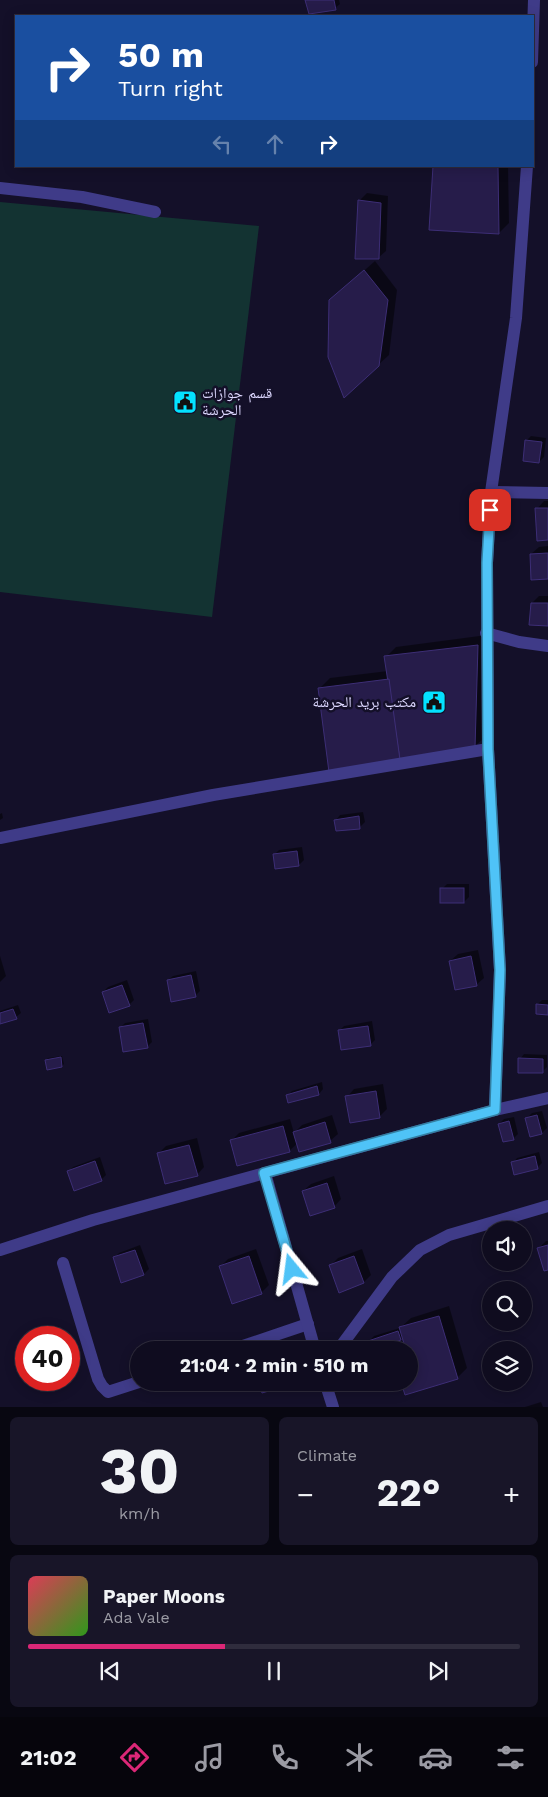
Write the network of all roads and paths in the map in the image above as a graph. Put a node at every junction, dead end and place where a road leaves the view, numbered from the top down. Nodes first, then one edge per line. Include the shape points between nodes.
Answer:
1 (534, 0) edge
2 (534, 15) edge
3 (527, 167) edge
4 (0, 188) edge
5 (155, 212) dead end
6 (491, 492) junction
7 (548, 493) edge
8 (486, 633) junction
9 (548, 646) edge
10 (488, 749) junction
11 (0, 838) edge
12 (548, 1098) edge
13 (495, 1110) junction
14 (264, 1173) junction
15 (548, 1206) edge
16 (0, 1250) edge
17 (63, 1263) dead end
18 (308, 1324) junction
19 (258, 1341) edge
20 (313, 1341) edge
21 (345, 1341) edge
22 (130, 1385) edge
23 (328, 1391) edge
24 (333, 1407) edge

1 - 2 street
3 - 6 street via 516,318
4 - 5 street via 82,197
6 - 7 street
6 - 8 street
8 - 9 street
8 - 10 street
10 - 11 street via 213,795
10 - 13 street via 500,970
12 - 13 street
13 - 14 street
14 - 16 street
14 - 18 street
15 - 21 street via 449,1235 420,1250 392,1277
17 - 22 street via 102,1386 108,1392
18 - 19 street
18 - 20 street
23 - 24 street

